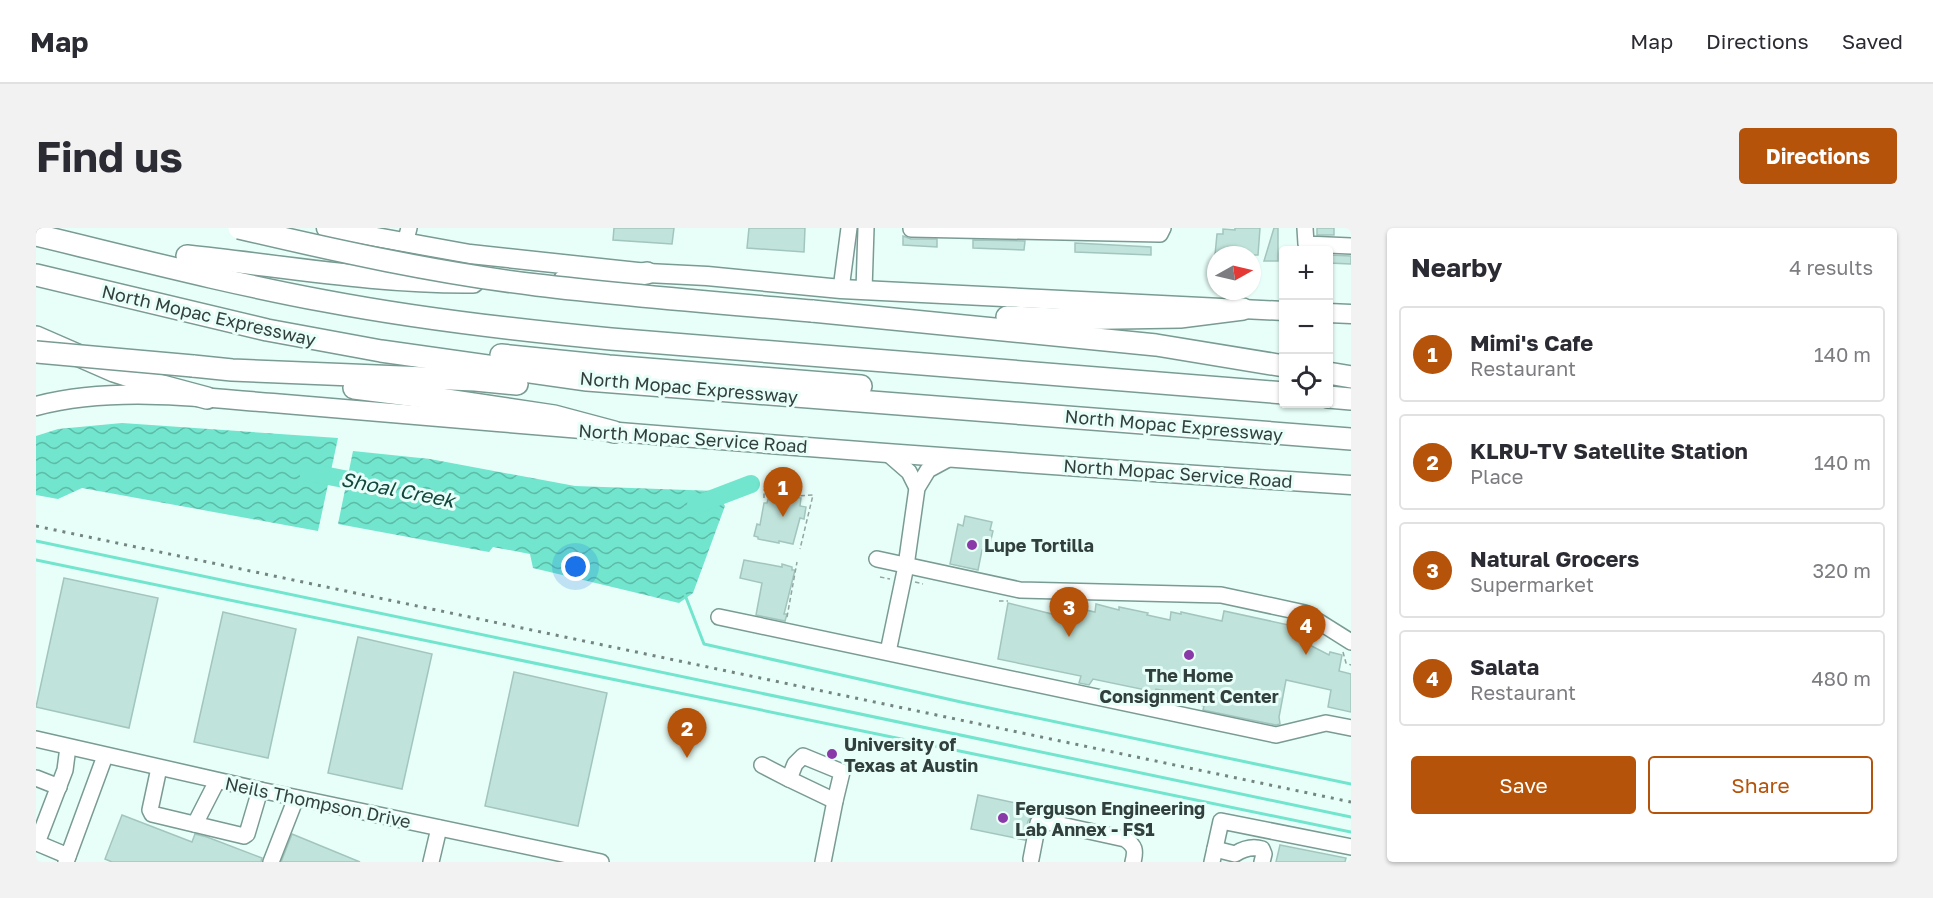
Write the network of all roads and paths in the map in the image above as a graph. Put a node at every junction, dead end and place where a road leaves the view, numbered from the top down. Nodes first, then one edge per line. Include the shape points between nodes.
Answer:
1 (67, 228) edge
2 (239, 228) edge
3 (326, 228) edge
4 (849, 228) edge
5 (866, 228) edge
6 (1163, 228) edge
7 (1305, 228) edge
8 (911, 229) edge
9 (946, 229) edge
10 (36, 234) edge
11 (387, 234) edge
12 (407, 235) edge
13 (1351, 246) edge
14 (187, 256) junction
15 (36, 261) edge
16 (647, 273) junction
17 (36, 275) edge
18 (841, 289) junction
19 (864, 290) junction
20 (1243, 309) junction
21 (1279, 311) edge
22 (1333, 313) edge
23 (1351, 314) edge
24 (868, 315) junction
25 (36, 337) edge
26 (36, 352) edge
27 (1279, 365) edge
28 (232, 370) junction
29 (1333, 375) edge
30 (1351, 377) edge
31 (587, 380) junction
32 (1279, 382) edge
33 (1333, 386) edge
34 (1351, 388) edge
35 (1279, 393) edge
36 (1333, 397) edge
37 (207, 398) junction
38 (1351, 399) edge
39 (36, 406) edge
40 (1351, 425) edge
41 (614, 432) junction
42 (1351, 439) edge
43 (886, 452) junction
44 (952, 458) junction
45 (1351, 485) edge
46 (917, 488) junction
47 (764, 498) dead end
48 (800, 549) dead end
49 (877, 560) dead end
50 (797, 562) dead end
51 (906, 566) junction
52 (880, 577) dead end
53 (890, 583) dead end
54 (1009, 596) dead end
55 (999, 601) dead end
56 (719, 617) dead end
57 (786, 618) dead end
58 (1347, 647) edge
59 (888, 652) junction
60 (1351, 664) edge
61 (1351, 728) edge
62 (36, 739) edge
63 (68, 747) junction
64 (105, 756) junction
65 (762, 765) dead end
66 (159, 768) junction
67 (36, 778) edge
68 (789, 778) junction
69 (217, 781) junction
70 (59, 786) junction
71 (260, 790) junction
72 (296, 798) junction
73 (835, 801) junction
74 (195, 824) junction
75 (439, 828) junction
76 (1351, 847) edge
77 (1213, 856) edge
78 (564, 858) edge
79 (1234, 858) edge
80 (67, 859) edge
81 (1031, 859) dead end
82 (595, 861) edge
83 (271, 862) edge
84 (431, 862) edge
85 (823, 862) edge
86 (1133, 862) edge
87 (1262, 862) edge

1 - 14 highway
2 - 24 highway, bridge via 386,260 535,285
3 - 11 main road
4 - 18 street
5 - 19 street
6 - 9 street via 1160,234
7 - 13 street via 1306,244
8 - 9 street
10 - 35 highway via 303,297 517,330
11 - 12 main road
12 - 16 main road via 480,255
14 - 16 highway via 425,282 603,281
14 - 32 highway via 327,291 513,319
15 - 40 highway via 324,328 509,356
16 - 18 main road
17 - 31 highway, North Mopac Expressway via 278,332
18 - 19 main road
19 - 20 main road
20 - 21 main road
20 - 24 highway via 1180,317 1056,319
22 - 23 main road
24 - 27 highway via 1156,345
25 - 37 highway via 114,370
26 - 28 highway, bridge
28 - 31 highway via 528,385
28 - 41 highway via 554,416
29 - 30 highway
31 - 42 highway, North Mopac Expressway
33 - 34 highway
36 - 38 highway
37 - 39 main road, North Mopac Service Road via 94,396
37 - 41 main road, North Mopac Service Road
41 - 43 main road, North Mopac Service Road
43 - 44 main road, North Mopac Service Road
43 - 46 street via 909,472
44 - 45 main road, North Mopac Service Road
44 - 46 street via 928,470
46 - 51 street
47 - 48 path via 764,490 813,495
49 - 51 street
50 - 57 path
51 - 58 street via 1020,590 1221,595 1305,613
51 - 59 street
52 - 53 path via 891,579
54 - 55 path via 1008,602
56 - 59 street
58 - 60 path via 1346,663
59 - 61 street via 1276,735 1326,723
62 - 63 street, Neils Thompson Drive
63 - 64 street, Neils Thompson Drive
63 - 70 street
64 - 66 street, Neils Thompson Drive
64 - 80 street
65 - 68 street
66 - 69 street, Neils Thompson Drive
66 - 74 street via 150,812
67 - 70 street
68 - 73 street
68 - 73 street via 803,756 842,772
69 - 71 street, Neils Thompson Drive
69 - 74 street
70 - 80 street via 37,843
71 - 72 street, Neils Thompson Drive
71 - 74 street via 246,835
72 - 75 street, Neils Thompson Drive
72 - 83 street
73 - 85 street
75 - 78 street, Neils Thompson Drive
75 - 84 street
76 - 77 street via 1221,821
77 - 79 street
78 - 82 street, Neils Thompson Drive
79 - 87 street via 1244,849 1257,848 1264,854
81 - 86 street via 1038,823 1043,821 1125,839 1136,852

